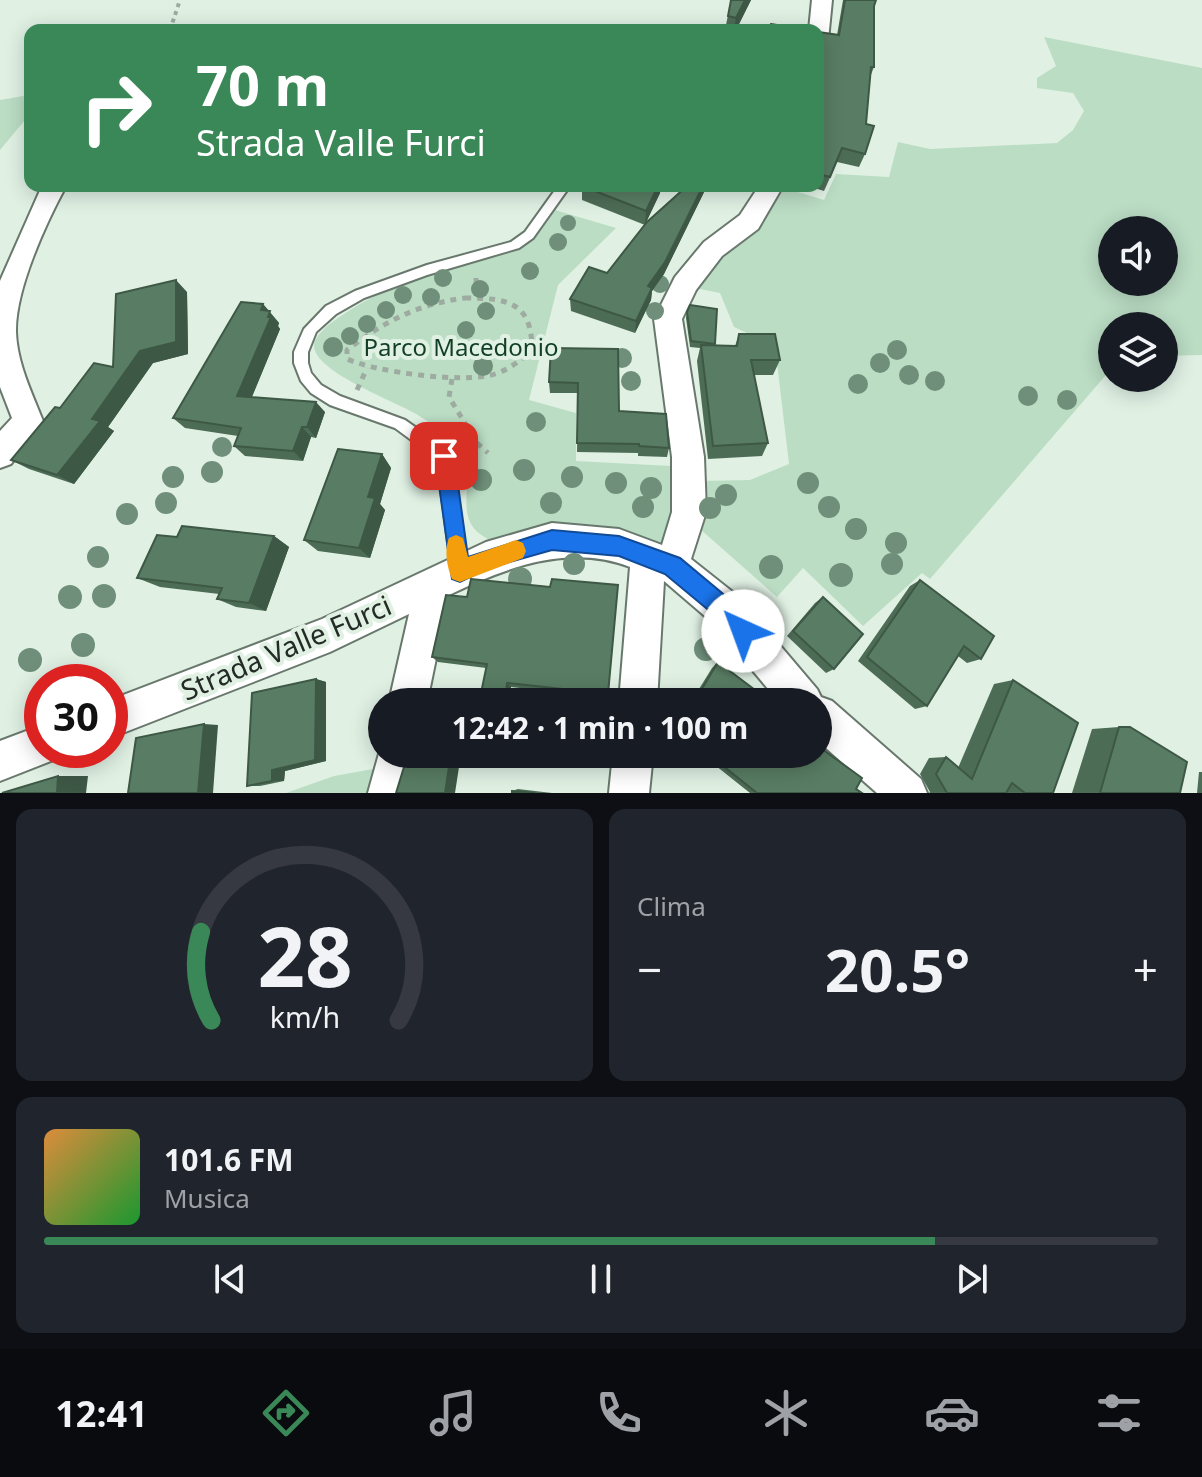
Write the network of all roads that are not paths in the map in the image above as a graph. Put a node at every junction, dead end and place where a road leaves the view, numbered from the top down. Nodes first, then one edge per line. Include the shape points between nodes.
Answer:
1 (822, 0) edge
2 (820, 24) edge
3 (51, 192) edge
4 (560, 192) edge
5 (767, 192) edge
6 (0, 454) edge
7 (660, 561) junction
8 (447, 578) junction
9 (412, 688) edge
10 (640, 688) edge
11 (792, 688) edge
12 (128, 712) edge
13 (832, 727) edge
14 (24, 752) edge
15 (0, 761) edge
16 (394, 768) edge
17 (632, 768) edge
18 (388, 793) edge
19 (629, 793) edge
20 (907, 793) edge

1 - 2 street
3 - 6 street via 25,249 1,327 5,357 28,421
4 - 8 lane via 529,235 515,245 389,280 339,307 311,327 300,357 305,378 318,392 401,424 444,456
5 - 7 street via 749,222 713,249 685,284 668,319 688,457 689,512
7 - 8 street, Strada Valle Furci via 619,546 552,540 486,559
7 - 10 street
7 - 11 street, Strada Valle Furci via 726,610
8 - 9 street
8 - 12 street, Strada Valle Furci via 330,634
13 - 20 street
14 - 15 street
16 - 18 street
17 - 19 street

